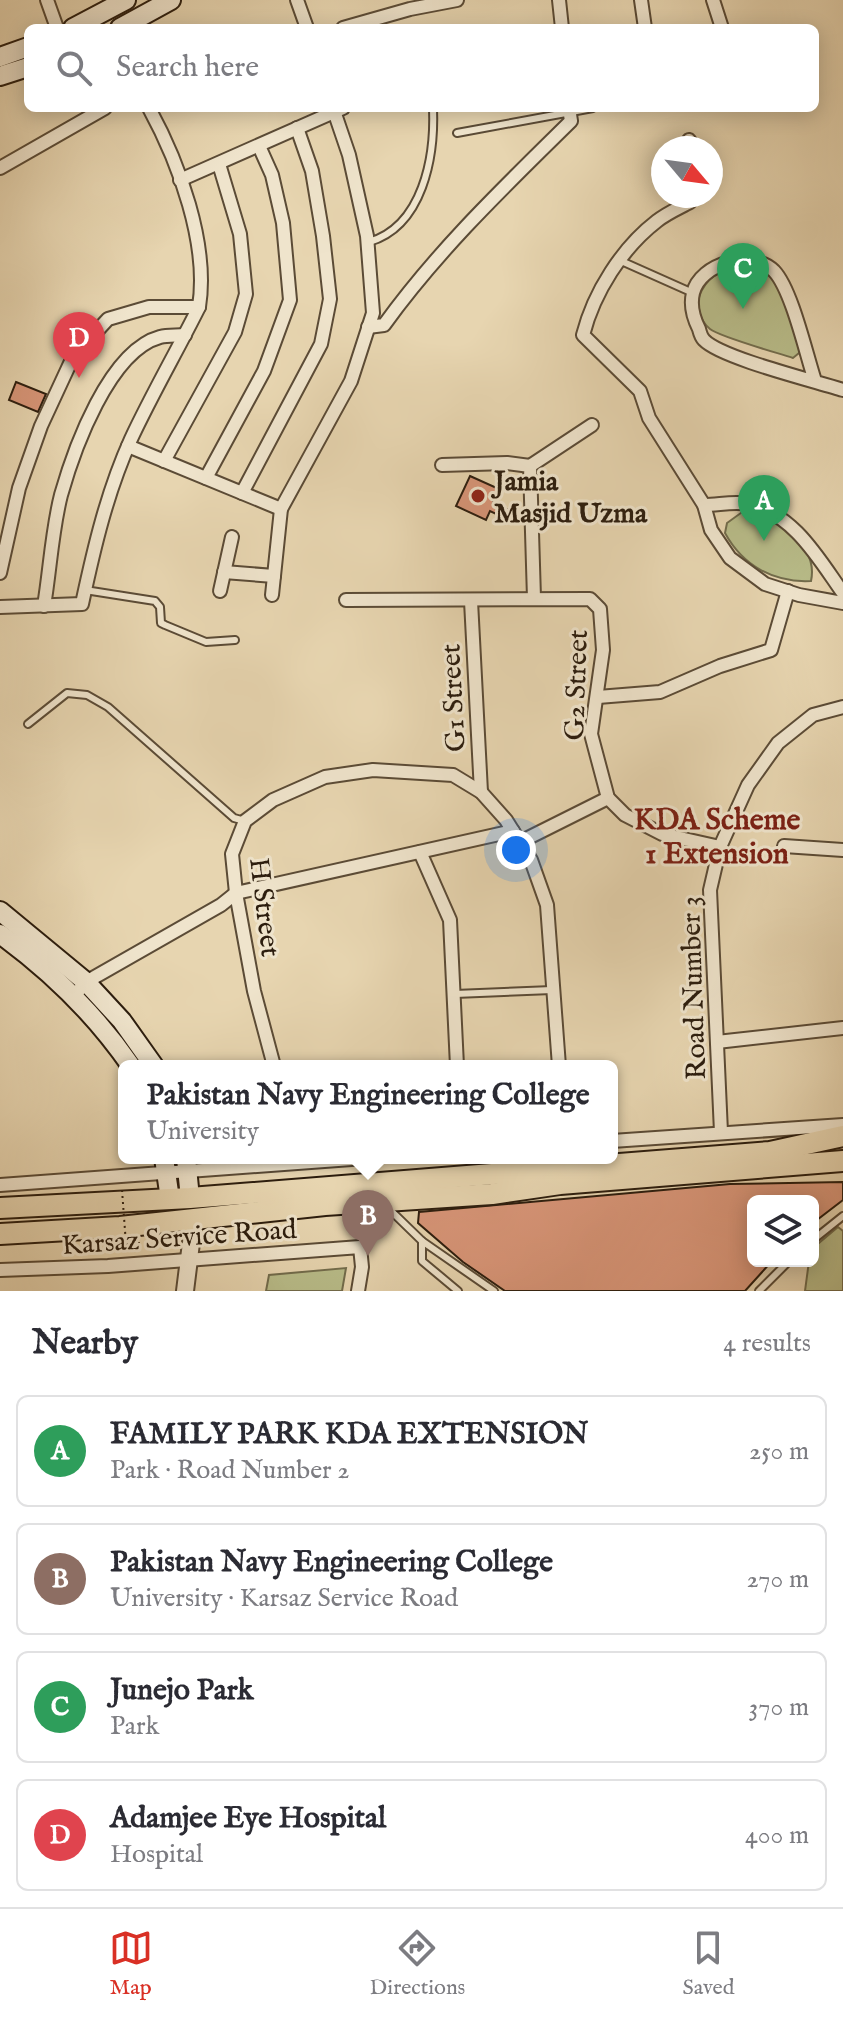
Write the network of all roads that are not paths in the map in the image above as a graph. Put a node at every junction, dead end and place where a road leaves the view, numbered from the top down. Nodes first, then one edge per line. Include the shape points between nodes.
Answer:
1 (47, 0) edge
2 (126, 0) edge
3 (171, 0) edge
4 (297, 0) edge
5 (457, 0) edge
6 (559, 0) edge
7 (641, 0) edge
8 (713, 0) edge
9 (56, 24) edge
10 (81, 24) edge
11 (127, 24) edge
12 (306, 24) edge
13 (357, 24) edge
14 (562, 24) edge
15 (644, 24) edge
16 (721, 24) edge
17 (24, 48) edge
18 (0, 57) edge
19 (24, 68) edge
20 (0, 76) edge
21 (98, 112) edge
22 (156, 112) edge
23 (331, 112) edge
24 (338, 112) edge
25 (433, 112) edge
26 (556, 112) edge
27 (570, 112) edge
28 (297, 128) junction
29 (457, 133) dead end
30 (259, 146) junction
31 (219, 164) junction
32 (0, 168) edge
33 (180, 180) junction
34 (680, 208) edge
35 (367, 242) junction
36 (619, 260) junction
37 (693, 293) junction
38 (199, 307) junction
39 (368, 327) junction
40 (185, 335) junction
41 (815, 381) junction
42 (843, 390) edge
43 (592, 425) dead end
44 (128, 446) junction
45 (164, 461) junction
46 (442, 465) dead end
47 (530, 466) junction
48 (206, 478) junction
49 (242, 493) junction
50 (704, 505) junction
51 (281, 509) junction
52 (6, 523) edge
53 (232, 537) dead end
54 (224, 572) junction
55 (0, 573) edge
56 (274, 576) junction
57 (85, 590) junction
58 (220, 591) dead end
59 (788, 591) junction
60 (843, 593) edge
61 (272, 595) dead end
62 (534, 598) junction
63 (346, 600) dead end
64 (471, 601) junction
65 (843, 603) edge
66 (44, 606) junction
67 (0, 607) edge
68 (235, 640) dead end
69 (598, 697) junction
70 (843, 707) edge
71 (28, 724) dead end
72 (481, 792) junction
73 (608, 798) junction
74 (245, 821) junction
75 (517, 837) junction
76 (784, 846) dead end
77 (720, 847) junction
78 (843, 850) edge
79 (420, 852) junction
80 (236, 893) junction
81 (0, 911) edge
82 (0, 934) edge
83 (80, 989) junction
84 (554, 989) junction
85 (455, 994) junction
86 (843, 1028) edge
87 (717, 1042) junction
88 (127, 1060) edge
89 (150, 1060) edge
90 (272, 1060) edge
91 (457, 1060) edge
92 (559, 1060) edge
93 (843, 1125) edge
94 (721, 1132) junction
95 (843, 1136) edge
96 (618, 1141) edge
97 (770, 1152) junction
98 (840, 1158) edge
99 (210, 1164) edge
100 (616, 1164) edge
101 (618, 1164) edge
102 (166, 1165) edge
103 (188, 1165) edge
104 (0, 1185) edge
105 (180, 1198) junction
106 (381, 1201) junction
107 (0, 1208) edge
108 (843, 1216) edge
109 (194, 1219) junction
110 (0, 1234) edge
111 (819, 1235) edge
112 (422, 1241) junction
113 (190, 1260) junction
114 (783, 1267) edge
115 (1, 1273) edge
116 (185, 1291) edge
117 (358, 1291) edge
118 (458, 1291) edge
119 (494, 1291) edge
120 (759, 1291) edge

1 - 9 street
2 - 10 main road
3 - 11 main road
4 - 12 street
5 - 13 street
6 - 14 street
7 - 15 street
8 - 16 street
17 - 18 main road
19 - 20 main road
21 - 32 street
22 - 33 street
23 - 28 street
24 - 35 street
25 - 35 lane via 430,164 420,193 384,237
26 - 29 lane
27 - 39 street via 571,121 417,278 384,325
28 - 30 street
28 - 49 street via 312,171 330,299 321,344
30 - 31 street
30 - 48 street via 283,223 290,300 264,371
31 - 33 street
31 - 45 street via 240,234 246,294 235,332
33 - 38 street via 195,233 202,284
34 - 36 street via 657,221
35 - 39 street via 373,313
36 - 37 lane
36 - 50 street via 588,313 583,335 640,391 649,418
37 - 41 street via 693,318 704,340 733,355
37 - 41 street via 717,266 743,259 762,262 785,288
38 - 40 street
38 - 52 street via 149,307 108,319 73,357
39 - 51 street via 351,381
40 - 44 street
40 - 66 street via 159,337 130,355 105,389 61,497
41 - 42 street
43 - 47 street
44 - 45 street
44 - 57 street via 99,526
45 - 48 street
46 - 47 street
47 - 62 street
48 - 49 street
49 - 51 street
50 - 59 street via 711,530 730,558 765,584
50 - 60 street via 747,504 770,512 798,532
51 - 56 street
52 - 55 street
53 - 54 street
54 - 56 street
54 - 58 street
56 - 61 street
57 - 66 street via 82,604
57 - 68 lane via 155,601 165,625 206,642
59 - 65 street
59 - 69 street via 771,650 660,692
62 - 64 street, G2 Street
62 - 69 street, G2 Street via 590,599 600,609
63 - 64 street, G2 Street
64 - 72 street, G1 Street
66 - 67 street
69 - 73 street, G2 Street via 591,734
70 - 77 street, Road Number 3 via 813,715 778,743 748,785
71 - 74 lane via 67,693 87,695 108,707 234,818
72 - 74 street, H Street via 453,775 373,770 325,777 273,800
72 - 75 street, H Street
73 - 75 street
73 - 77 street via 625,815 662,834
74 - 80 street, H Street via 232,854
75 - 79 street
75 - 84 street, H Street via 547,905
76 - 78 street
77 - 87 street, Road Number 3 via 710,890
79 - 80 street
79 - 85 street via 450,920
80 - 83 street
80 - 90 street, H Street
81 - 83 main road
82 - 83 main road
83 - 88 main road
83 - 89 main road via 122,1021
84 - 85 lane
84 - 92 street, H Street
85 - 91 street
86 - 87 street
87 - 94 street, Road Number 3
93 - 94 street
94 - 96 street
95 - 97 highway
97 - 98 highway
97 - 101 highway
98 - 106 highway
99 - 103 street
100 - 105 highway
102 - 103 street
102 - 104 street
102 - 105 main road
103 - 105 main road
105 - 107 highway
106 - 109 highway
106 - 112 lane
108 - 111 lane
109 - 110 highway
109 - 113 street
112 - 118 lane via 422,1261
112 - 119 lane
113 - 115 street, Karsaz Service Road
113 - 116 street
113 - 117 street, Karsaz Service Road via 360,1247
114 - 120 lane

